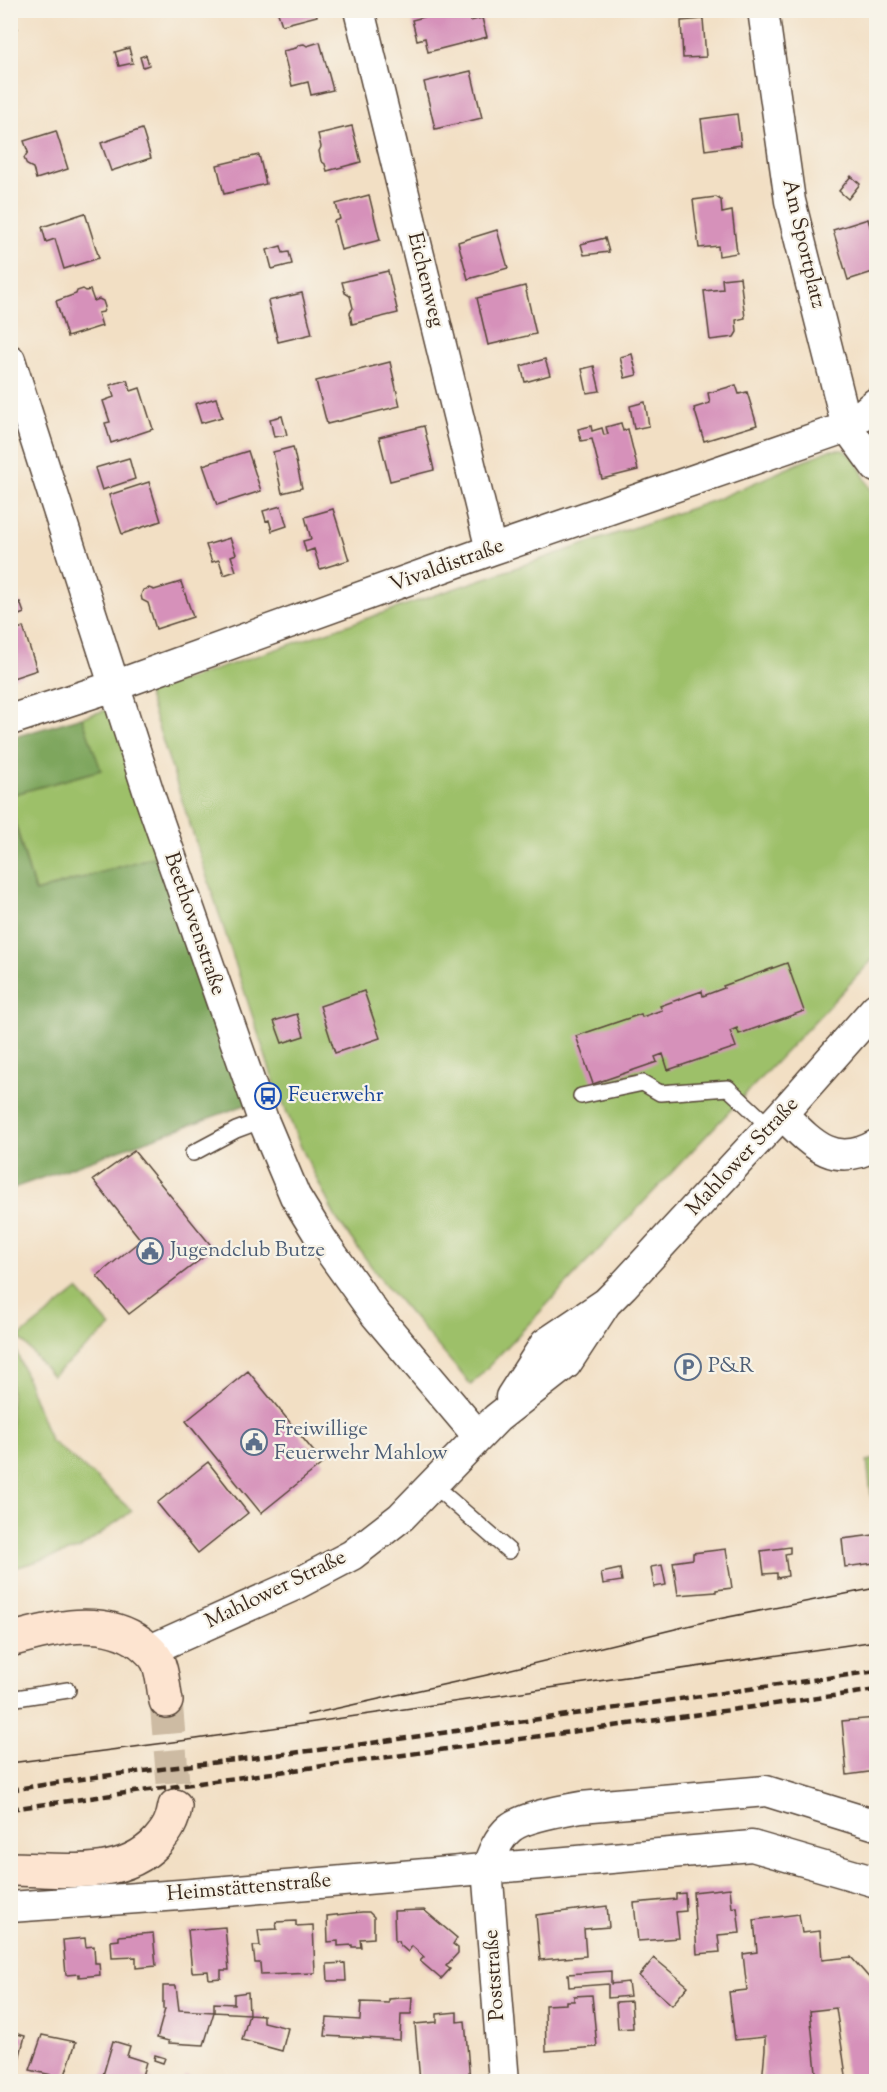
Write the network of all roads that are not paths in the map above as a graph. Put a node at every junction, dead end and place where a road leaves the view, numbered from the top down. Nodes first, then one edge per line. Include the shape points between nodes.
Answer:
1 (359, 10) edge
2 (763, 10) edge
3 (10, 360) edge
4 (876, 403) edge
5 (847, 427) junction
6 (876, 467) edge
7 (491, 550) junction
8 (114, 686) junction
9 (10, 720) edge
10 (876, 1008) edge
11 (581, 1096) dead end
12 (262, 1120) junction
13 (776, 1121) junction
14 (876, 1145) edge
15 (193, 1153) dead end
16 (488, 1427) junction
17 (432, 1484) junction
18 (509, 1551) dead end
19 (10, 1640) edge
20 (150, 1650) junction
21 (68, 1689) dead end
22 (10, 1699) edge
23 (166, 1701) tunnel mouth
24 (175, 1806) tunnel mouth
25 (876, 1825) edge
26 (487, 1868) junction
27 (10, 1869) edge
28 (876, 1882) edge
29 (10, 1907) edge
30 (504, 2082) edge

1 - 7 street, Eichenweg
2 - 5 street, Am Sportplatz via 790,201
3 - 8 street, Beethovenstraße
4 - 5 street, Vivaldistraße
5 - 6 street, Am Sportplatz
5 - 7 street, Vivaldistraße
7 - 8 street, Vivaldistraße
8 - 9 street, Vivaldistraße
8 - 12 street, Beethovenstraße
10 - 13 street, Mahlower Straße
11 - 13 lane via 643,1083 660,1093 728,1088
12 - 15 lane
12 - 16 street, Beethovenstraße via 295,1196 321,1240 375,1314
13 - 14 street via 836,1155 860,1153
13 - 16 street, Mahlower Straße via 606,1303 545,1344
16 - 17 street, Mahlower Straße
17 - 18 lane
17 - 20 street, Mahlower Straße via 401,1517 352,1555
19 - 20 main road via 70,1626 103,1628 134,1638
20 - 23 main road via 160,1667
21 - 22 lane
24 - 27 main road via 174,1818 161,1837 141,1856 129,1861 89,1870
25 - 26 street via 766,1791 581,1807 552,1812 510,1827 495,1847
26 - 28 street, Heimstättenstraße via 752,1846
26 - 29 street, Heimstättenstraße
26 - 30 street, Poststraße

